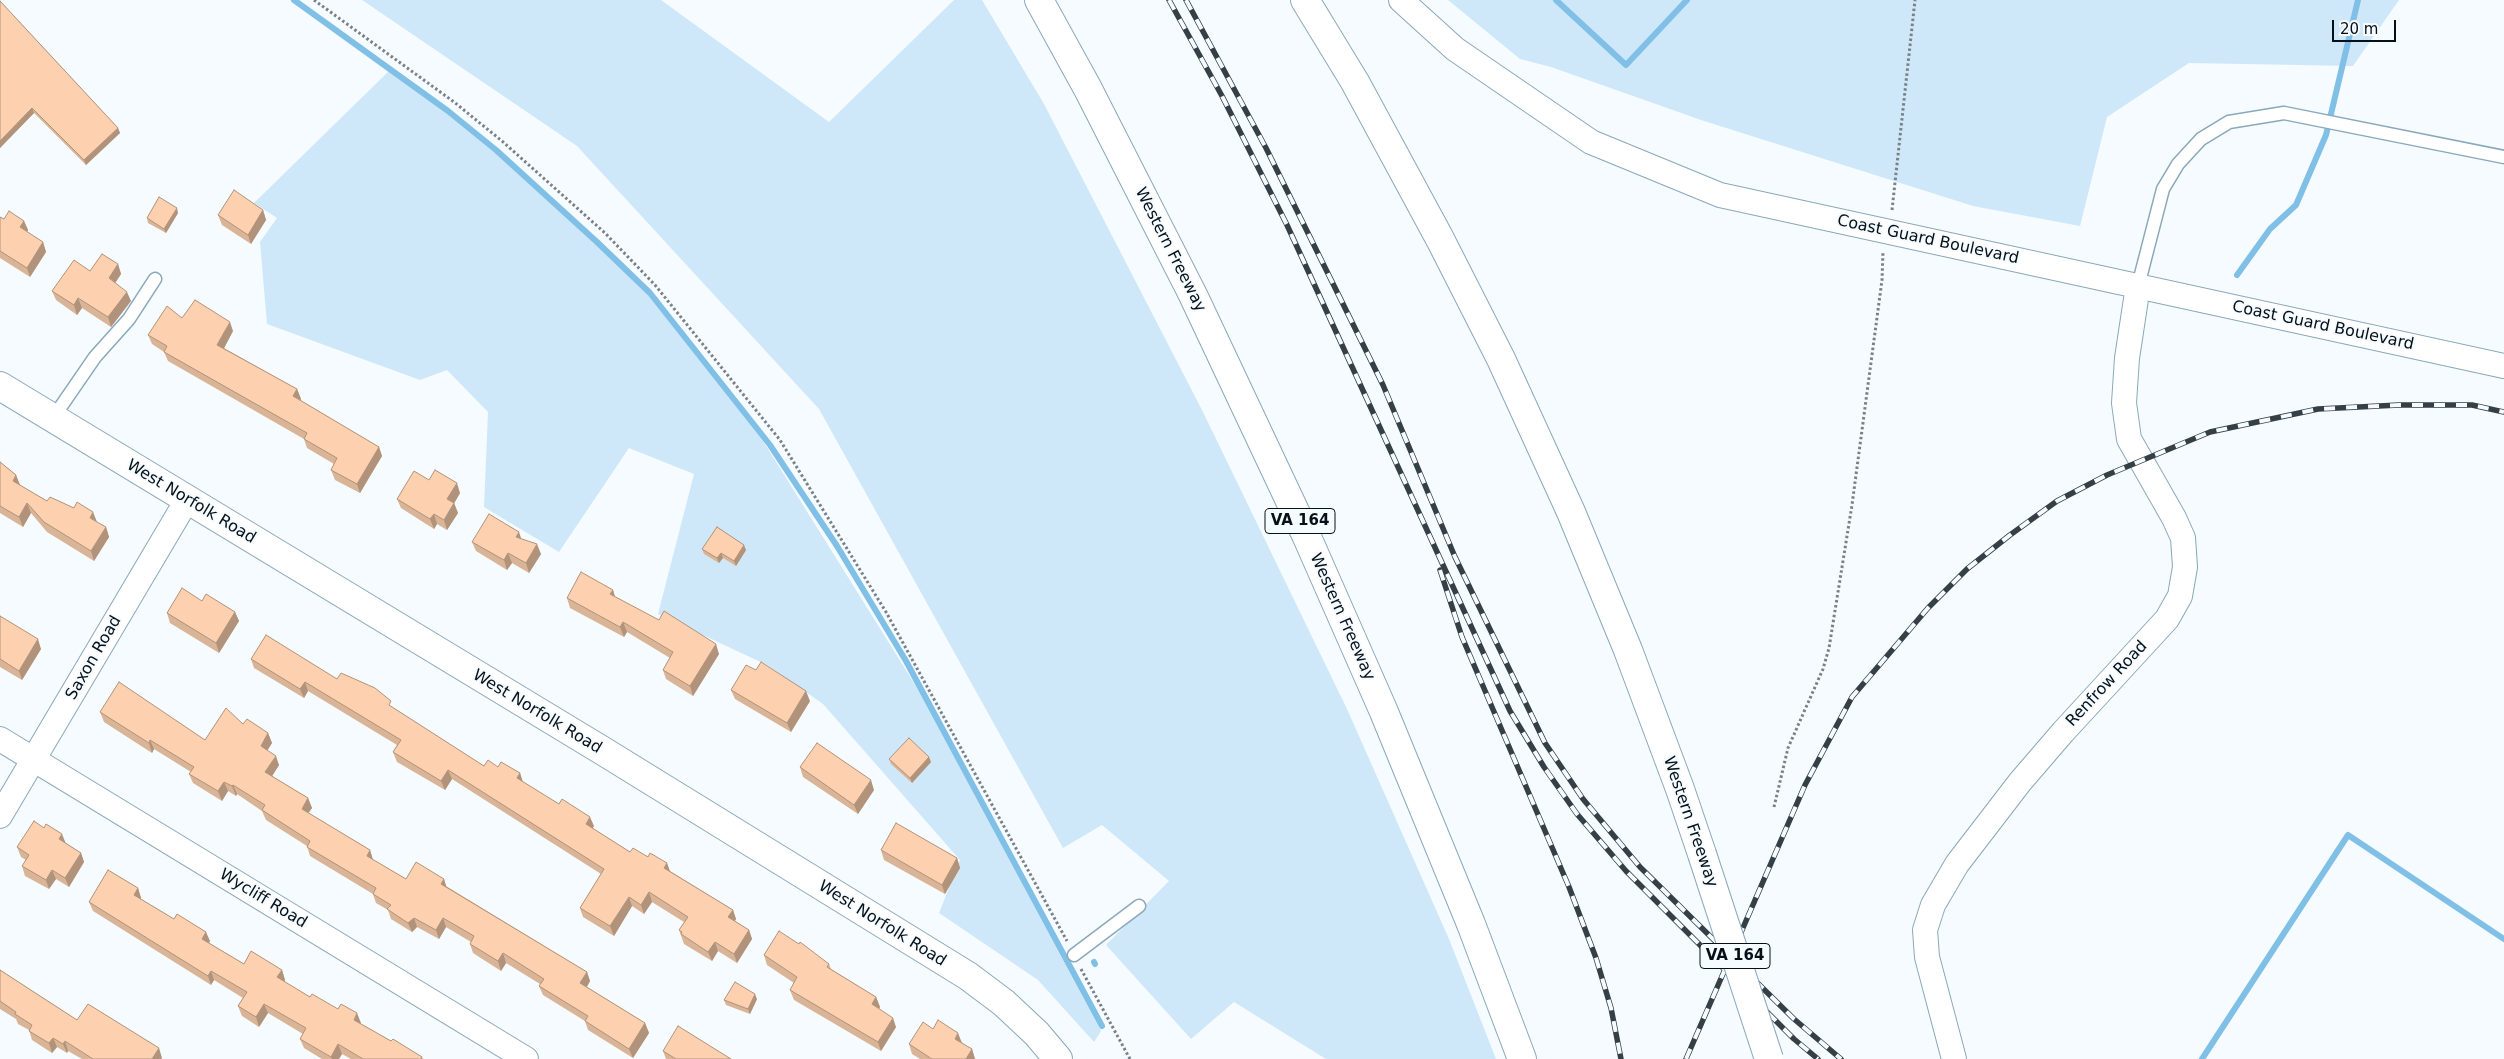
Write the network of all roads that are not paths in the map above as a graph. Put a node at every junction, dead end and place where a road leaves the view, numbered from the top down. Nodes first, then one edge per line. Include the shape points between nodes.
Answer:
1 (1019, 0) edge
2 (1039, 0) edge
3 (1305, 0) edge
4 (1401, 0) edge
5 (2504, 157) edge
6 (155, 279) dead end
7 (2138, 286) junction
8 (1193, 295) junction
9 (2504, 366) edge
10 (0, 386) edge
11 (53, 418) junction
12 (187, 500) junction
13 (0, 739) edge
14 (35, 760) junction
15 (0, 816) edge
16 (1139, 906) dead end
17 (1074, 954) road end
18 (526, 1059) edge
19 (1058, 1059) edge
20 (1522, 1059) edge
21 (1769, 1059) edge
22 (1954, 1059) edge

1 - 8 main road via 1121,166
2 - 8 main road, Western Freeway / VA 164
3 - 21 main road, Western Freeway / VA 164, bridge via 1355,82 1440,239 1501,359 1571,512 1628,650 1680,789
4 - 7 street, Coast Guard Boulevard via 1455,49 1591,142 1720,195
5 - 7 lane via 2284,113 2229,122 2201,139 2178,164 2163,189
6 - 11 lane via 129,319 95,357
7 - 9 street, Coast Guard Boulevard
7 - 22 street, Renfrow Road via 2124,404 2129,439 2183,538 2185,567 2180,596 2167,619 2020,782 1957,864 1933,905 1925,930 1927,957
8 - 20 main road, Western Freeway / VA 164 via 1307,537 1384,712
10 - 11 main road, West Norfolk Road
11 - 12 main road, West Norfolk Road
12 - 14 street, Saxon Road
12 - 19 main road, West Norfolk Road via 968,976 1004,1003
13 - 14 street, Wycliff Road
14 - 15 street, Saxon Road
14 - 18 street, Wycliff Road
16 - 17 lane

